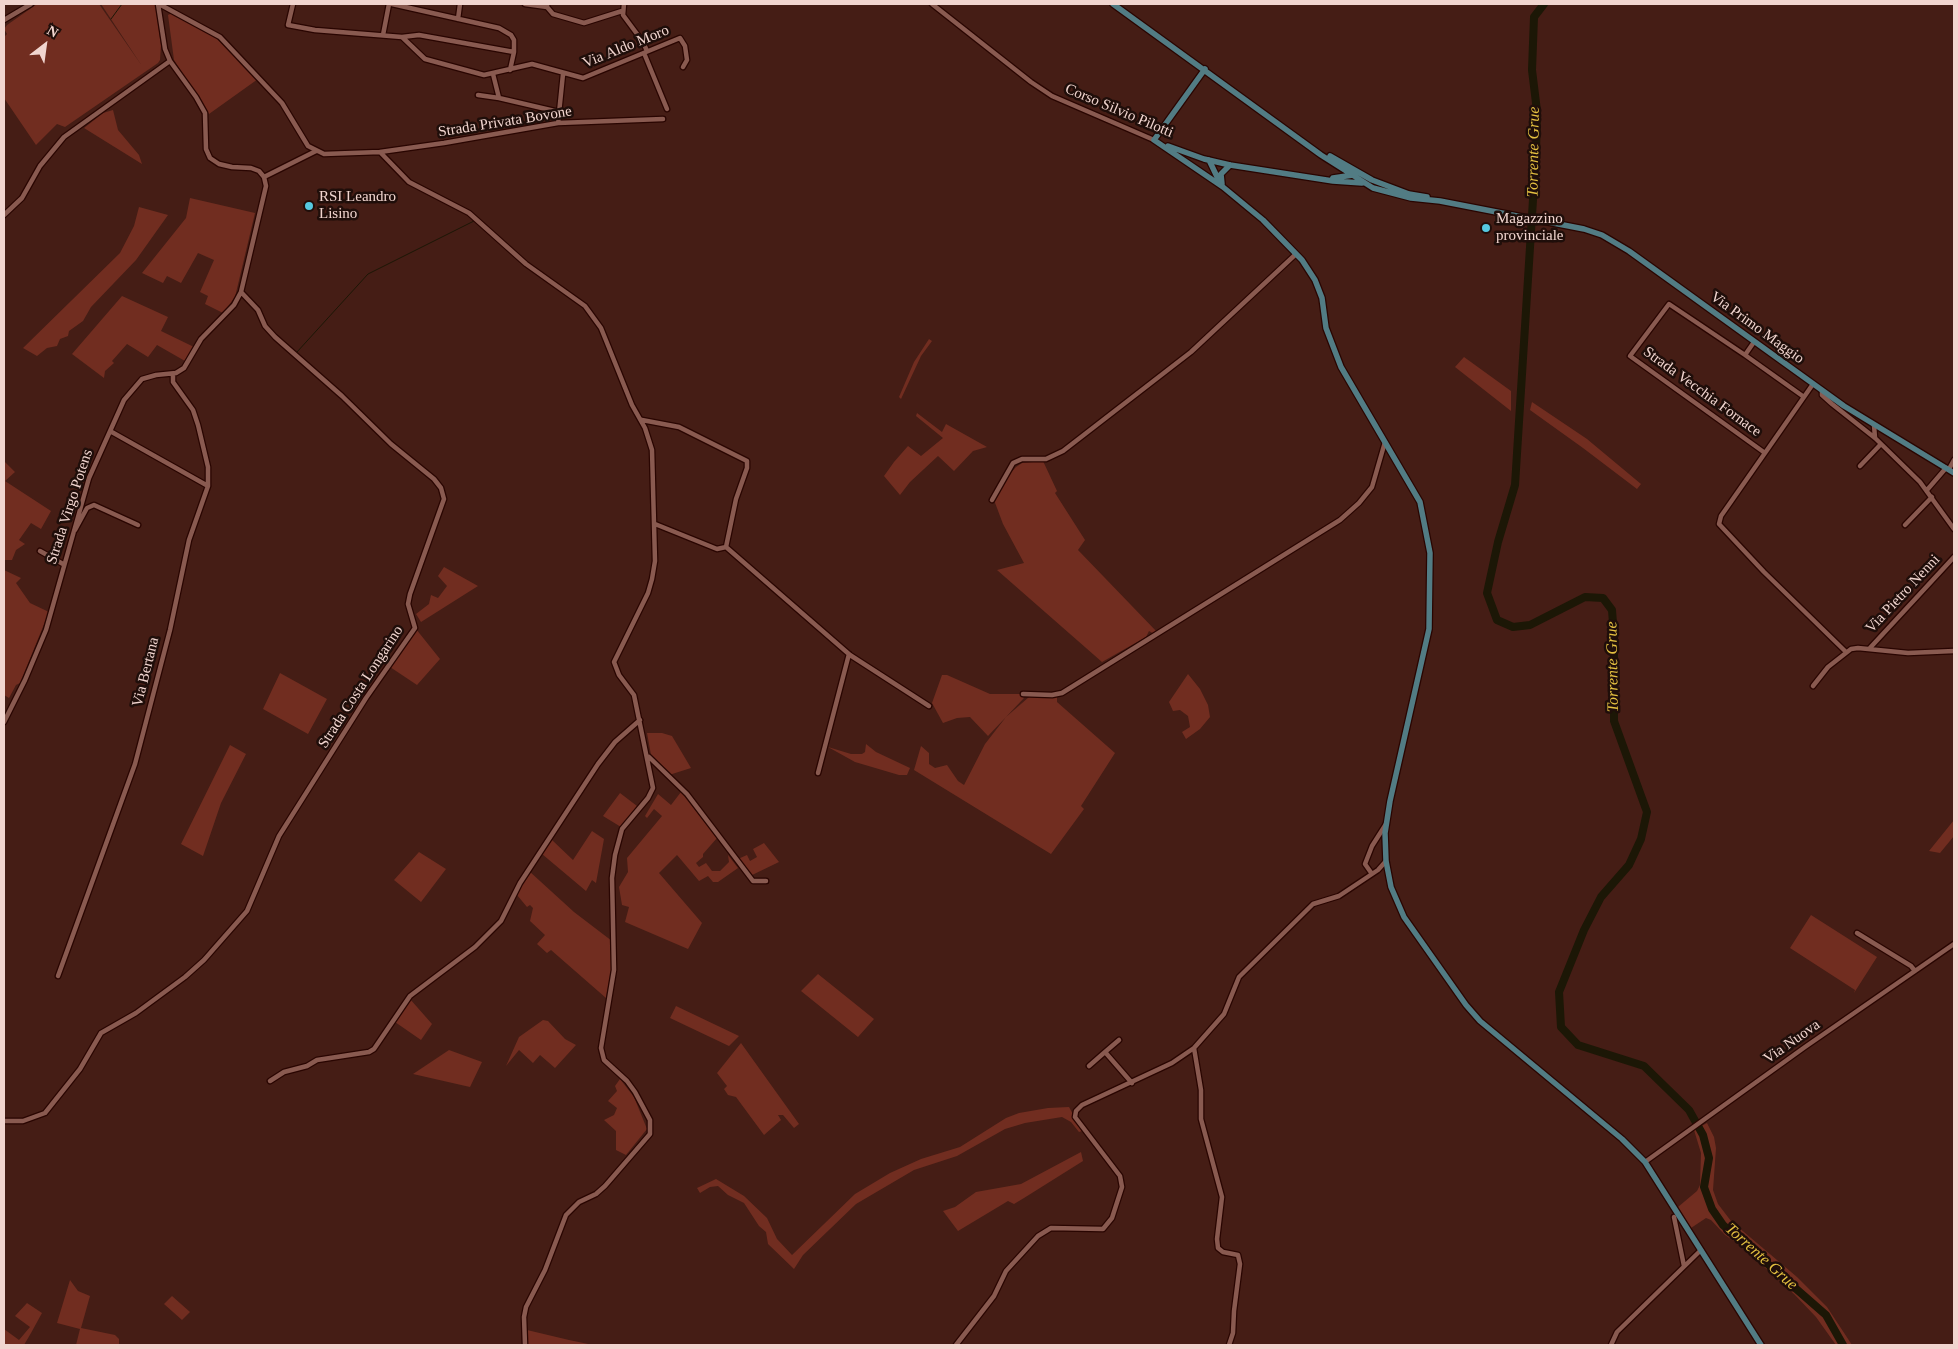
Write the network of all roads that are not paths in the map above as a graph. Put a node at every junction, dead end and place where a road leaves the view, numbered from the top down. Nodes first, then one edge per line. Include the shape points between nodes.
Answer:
1 (31, 4) edge
2 (158, 4) edge
3 (293, 4) edge
4 (390, 4) edge
5 (460, 4) edge
6 (525, 4) edge
7 (624, 4) edge
8 (932, 4) edge
9 (1113, 4) edge
10 (547, 5) edge
11 (622, 11) junction
12 (458, 18) junction
13 (4, 20) edge
14 (383, 35) junction
15 (402, 37) junction
16 (514, 52) junction
17 (645, 52) junction
18 (170, 61) junction
19 (683, 67) dead end
20 (1205, 69) junction
21 (510, 70) junction
22 (494, 74) junction
23 (563, 74) junction
24 (478, 95) dead end
25 (499, 98) junction
26 (667, 109) dead end
27 (559, 112) junction
28 (663, 119) dead end
29 (558, 123) junction
30 (1302, 139) junction
31 (1154, 140) junction
32 (316, 151) junction
33 (380, 152) junction
34 (1206, 160) junction
35 (1230, 165) junction
36 (1337, 165) junction
37 (1203, 174) junction
38 (1352, 175) junction
39 (264, 178) junction
40 (1328, 179) junction
41 (1372, 180) junction
42 (1364, 183) junction
43 (1223, 187) junction
44 (1440, 201) junction
45 (4, 215) edge
46 (1296, 254) junction
47 (241, 292) junction
48 (1754, 342) junction
49 (1745, 355) junction
50 (173, 374) junction
51 (1813, 384) junction
52 (1822, 390) junction
53 (1804, 397) junction
54 (642, 420) junction
55 (1874, 425) junction
56 (110, 431) junction
57 (1875, 438) junction
58 (1385, 441) junction
59 (1881, 444) junction
60 (1765, 453) junction
61 (1954, 460) edge
62 (1860, 466) dead end
63 (1950, 470) edge
64 (208, 486) junction
65 (1927, 490) junction
66 (1932, 497) junction
67 (992, 500) dead end
68 (655, 524) junction
69 (138, 525) dead end
70 (1905, 525) dead end
71 (1954, 529) edge
72 (73, 532) junction
73 (726, 547) junction
74 (40, 550) dead end
75 (1954, 557) edge
76 (63, 564) junction
77 (1869, 649) junction
78 (1954, 651) edge
79 (1846, 652) junction
80 (849, 654) junction
81 (1813, 686) dead end
82 (1023, 694) dead end
83 (930, 706) dead end
84 (640, 720) junction
85 (4, 722) edge
86 (648, 756) junction
87 (818, 773) dead end
88 (1386, 824) junction
89 (1386, 861) junction
90 (1372, 874) junction
91 (766, 881) dead end
92 (1857, 933) dead end
93 (1954, 944) edge
94 (1915, 971) junction
95 (58, 976) dead end
96 (1119, 1040) dead end
97 (1194, 1048) junction
98 (1106, 1052) junction
99 (1089, 1066) dead end
100 (270, 1082) dead end
101 (1132, 1083) junction
102 (4, 1121) edge
103 (1645, 1162) junction
104 (1674, 1217) dead end
105 (1701, 1250) junction
106 (1684, 1266) junction
107 (525, 1345) edge
108 (956, 1345) edge
109 (1229, 1345) edge
110 (1611, 1345) edge
111 (1761, 1345) edge

1 - 13 street
2 - 18 street
2 - 32 street via 220,37 267,85 282,103 301,138
3 - 14 street via 288,25
4 - 12 street
4 - 14 street
5 - 12 street
6 - 10 street
7 - 11 street
8 - 31 street, Corso Silvio Pilotti via 1052,96
9 - 20 main road
10 - 11 street via 553,14 584,23
11 - 17 street
12 - 16 street via 506,31 514,40
14 - 15 street
15 - 16 street via 419,35
15 - 22 street, Via Aldo Moro via 425,59 484,75
16 - 21 street
17 - 19 street, Via Aldo Moro via 680,38 687,60
17 - 23 street, Via Aldo Moro via 582,78
17 - 26 street
18 - 39 street via 205,113 206,149 210,158 219,164 251,168
18 - 45 street via 64,137 40,166 22,198
20 - 30 main road
20 - 31 main road
21 - 22 street, Via Aldo Moro
21 - 23 street, Via Aldo Moro via 532,64
22 - 25 street
23 - 27 street
24 - 25 street
25 - 27 street
27 - 29 street
28 - 29 street, Strada Privata Bovone
29 - 33 street, Strada Privata Bovone
30 - 36 main road
30 - 41 main road
31 - 34 main road, Corso Silvio Pilotti
31 - 37 main road
32 - 33 street, Strada Privata Bovone via 324,154
32 - 39 street
33 - 54 street via 409,182 468,213 526,264 585,306 601,328 632,404
34 - 35 main road, Corso Silvio Pilotti
34 - 37 main road via 1200,164
34 - 43 main road
35 - 40 main road, Corso Silvio Pilotti
35 - 43 main road via 1221,174
36 - 38 main road
36 - 40 main road via 1336,173
37 - 43 main road
38 - 40 main road, Corso Silvio Pilotti
38 - 41 main road, Corso Silvio Pilotti
38 - 42 main road
39 - 47 street via 266,186
40 - 42 main road, Corso Silvio Pilotti
41 - 44 main road
42 - 44 main road via 1411,198
43 - 46 main road via 1263,220
44 - 48 main road, Via Primo Maggio via 1602,235
46 - 58 main road via 1315,280 1322,298 1326,328 1341,366
46 - 67 street via 1191,352 1062,451 1046,459 1022,459 1013,463
47 - 50 street via 231,309 201,339 184,368
47 - 102 street, Strada Costa Longarino via 258,310 265,326 275,337 442,488 444,499 408,604 415,628 278,836 252,902 240,920 185,977 136,1013 101,1033 80,1069 45,1113 22,1121
48 - 49 street
48 - 51 main road, Via Primo Maggio
49 - 53 street, Strada Vecchia Fornace
49 - 60 street, Strada Vecchia Fornace via 1669,304 1630,356
50 - 56 street, Strada Virgo Potens via 142,379 124,400
50 - 64 street, Via Bertana via 173,382 193,410 198,425 208,466
51 - 52 main road, Via Primo Maggio
51 - 53 street
52 - 55 main road, Via Primo Maggio
52 - 57 street via 1822,395
53 - 60 street, Strada Vecchia Fornace
54 - 68 street via 652,450
54 - 73 street via 679,427 747,461
55 - 57 street
55 - 63 main road, Via Primo Maggio
56 - 64 street
56 - 72 street, Strada Virgo Potens via 92,471
57 - 59 street
58 - 82 street via 1372,487 1359,504 1340,520 1062,692
58 - 88 main road via 1420,502 1430,553 1431,605 1427,645
59 - 62 street
59 - 65 street
60 - 79 street, Strada Vecchia Fornace via 1719,524
61 - 63 street
63 - 65 street
64 - 95 street, Via Bertana via 190,540 136,764
65 - 66 street
66 - 70 street
66 - 71 street
68 - 73 street via 717,549
68 - 84 street via 652,580 614,662 615,670 634,695
69 - 72 street via 92,505
72 - 76 street, Strada Virgo Potens
73 - 80 street
74 - 76 street
75 - 77 street, Via Pietro Nenni
76 - 85 street, Strada Virgo Potens via 43,638
77 - 78 street via 1908,653
77 - 79 street
79 - 81 street
80 - 83 street
80 - 87 street
84 - 86 street
84 - 100 street via 615,742 598,764 520,883 501,921 467,953 410,996 374,1049 316,1060 304,1068 284,1072
86 - 91 street via 687,794 753,881
86 - 107 street via 653,788 622,829 615,855 612,878 614,970 601,1048 604,1060 635,1092 650,1120 650,1134 605,1186 579,1202 566,1215 526,1307
88 - 89 main road
88 - 90 street via 1365,864
89 - 90 street
89 - 103 main road via 1391,887 1404,917 1466,1005
90 - 97 street via 1338,896 1313,904 1239,977 1224,1014
92 - 94 street
93 - 94 street, Via Nuova
94 - 103 street, Via Nuova
96 - 98 street
97 - 101 street
97 - 109 street via 1201,1090 1201,1120 1222,1196 1218,1248 1238,1254 1240,1264
98 - 99 street
98 - 101 street
101 - 108 street via 1082,1105 1076,1111 1075,1117 1120,1176 1122,1187 1107,1226 1102,1229 1051,1228 1038,1236 1006,1271 994,1296
103 - 105 main road
104 - 106 street
105 - 106 street
105 - 111 main road
106 - 110 street via 1617,1332

